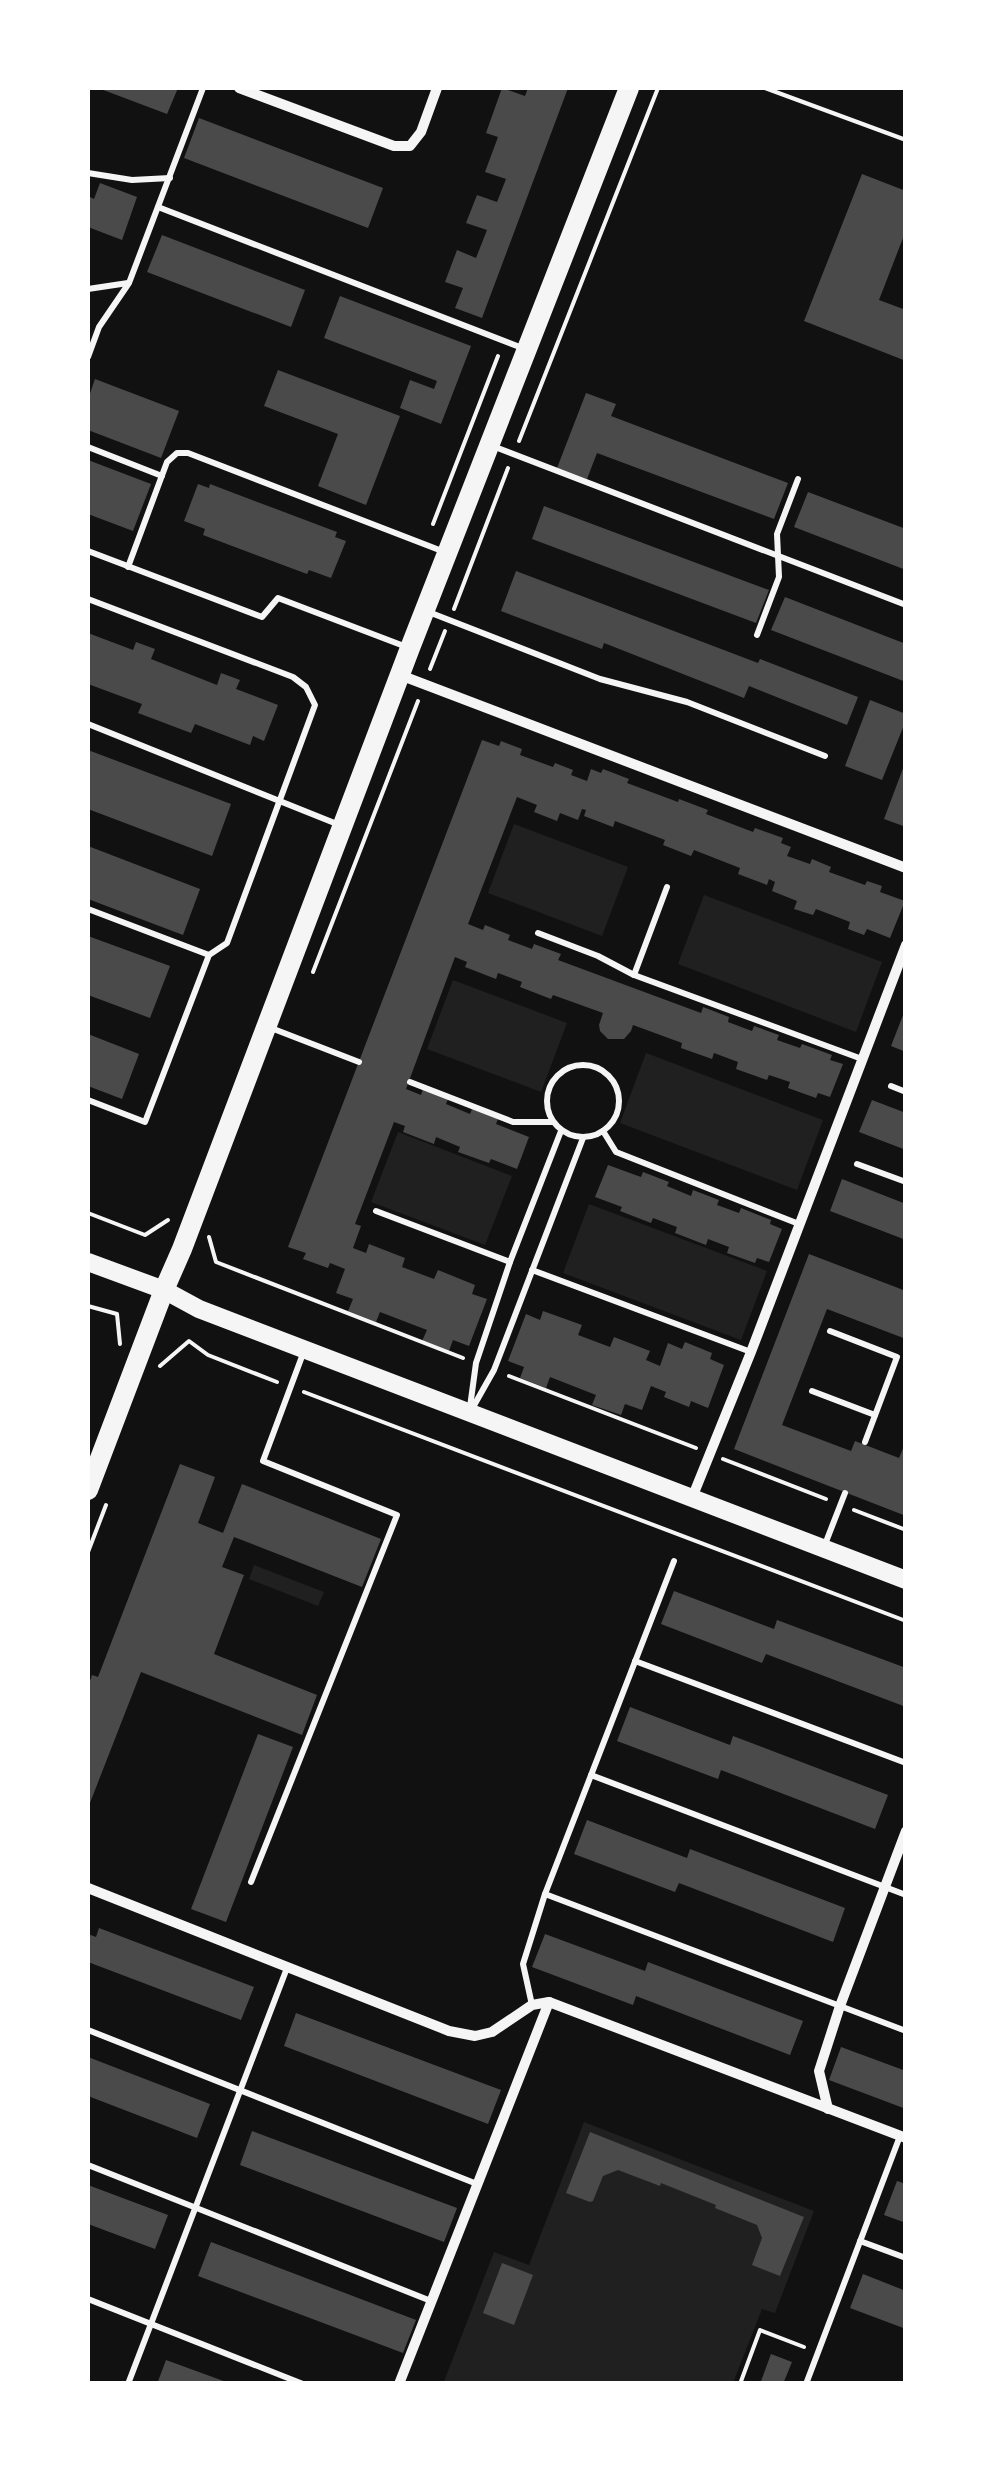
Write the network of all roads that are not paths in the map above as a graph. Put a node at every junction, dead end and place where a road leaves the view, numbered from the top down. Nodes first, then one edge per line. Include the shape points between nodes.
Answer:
1 (203, 88) edge
2 (240, 88) edge
3 (438, 88) edge
4 (628, 88) edge
5 (88, 173) edge
6 (170, 178) junction
7 (158, 207) junction
8 (129, 282) junction
9 (88, 289) edge
10 (527, 350) junction
11 (88, 358) edge
12 (489, 445) junction
13 (88, 447) edge
14 (162, 476) junction
15 (798, 479) dead end
16 (88, 551) edge
17 (448, 553) junction
18 (778, 555) junction
19 (128, 566) junction
20 (88, 598) edge
21 (906, 605) edge
22 (425, 611) junction
23 (757, 635) dead end
24 (410, 648) junction
25 (400, 675) junction
26 (88, 724) edge
27 (825, 756) dead end
28 (281, 801) junction
29 (342, 826) junction
30 (906, 868) edge
31 (667, 887) dead end
32 (88, 909) edge
33 (538, 933) dead end
34 (906, 945) edge
35 (209, 955) junction
36 (634, 975) junction
37 (266, 1026) junction
38 (862, 1060) junction
39 (359, 1062) dead end
40 (410, 1082) dead end
41 (891, 1086) dead end
42 (906, 1092) edge
43 (88, 1100) edge
44 (552, 1122) junction
45 (561, 1130) junction
46 (603, 1132) junction
47 (583, 1138) junction
48 (857, 1164) dead end
49 (906, 1182) edge
50 (376, 1211) dead end
51 (799, 1224) junction
52 (88, 1262) edge
53 (510, 1262) junction
54 (532, 1270) junction
55 (164, 1290) junction
56 (830, 1332) dead end
57 (305, 1350) junction
58 (751, 1352) junction
59 (812, 1391) dead end
60 (470, 1413) junction
61 (875, 1416) junction
62 (864, 1442) dead end
63 (88, 1490) edge
64 (845, 1494) dead end
65 (692, 1498) junction
66 (824, 1548) junction
67 (674, 1561) dead end
68 (906, 1580) edge
69 (634, 1660) junction
70 (906, 1764) edge
71 (591, 1775) junction
72 (906, 1831) edge
73 (251, 1882) dead end
74 (884, 1886) junction
75 (88, 1888) edge
76 (545, 1894) junction
77 (906, 1895) edge
78 (287, 1968) junction
79 (549, 2002) junction
80 (532, 2006) junction
81 (840, 2006) junction
82 (88, 2030) edge
83 (906, 2031) edge
84 (240, 2091) junction
85 (828, 2109) junction
86 (903, 2137) edge
87 (88, 2165) edge
88 (477, 2184) junction
89 (195, 2208) junction
90 (860, 2241) junction
91 (906, 2258) edge
92 (88, 2298) edge
93 (432, 2301) junction
94 (150, 2324) junction
95 (128, 2384) edge
96 (303, 2384) edge
97 (399, 2384) edge
98 (806, 2384) edge

1 - 6 lane
2 - 3 street via 394,146 410,146
4 - 10 main road
5 - 6 lane
6 - 7 lane
7 - 8 lane
7 - 10 lane
8 - 9 lane
8 - 11 lane via 99,327
10 - 12 main road
12 - 17 main road
12 - 18 lane
13 - 14 lane
14 - 17 lane via 177,453 188,453
14 - 19 lane
15 - 18 lane via 777,534
16 - 19 lane
17 - 22 main road
18 - 21 lane
18 - 23 lane via 779,578
19 - 24 lane via 262,617 278,598
20 - 28 lane via 306,687 315,704
22 - 24 main road
22 - 27 lane
24 - 25 main road
25 - 29 main road
25 - 30 street
26 - 28 lane
28 - 29 lane
28 - 35 lane via 226,943
29 - 37 main road
31 - 36 lane
32 - 35 lane
33 - 36 lane
34 - 38 street
35 - 43 lane via 146,1122
36 - 38 lane
37 - 39 lane
37 - 55 main road
38 - 51 street
40 - 44 lane via 514,1122
41 - 42 lane
44 - 45 lane
44 - 46 lane via 549,1086 565,1068 590,1065 617,1088 618,1112
45 - 47 lane
45 - 53 lane
46 - 47 lane
46 - 51 lane via 616,1152
47 - 54 lane
48 - 49 lane
50 - 53 lane
51 - 58 street
52 - 55 street
53 - 60 lane via 476,1363
54 - 58 lane
54 - 60 lane
55 - 57 street via 198,1310
55 - 63 main road
56 - 61 lane via 898,1357
57 - 60 street
57 - 73 lane via 263,1462 396,1515
58 - 65 street
59 - 61 lane
60 - 65 street
61 - 62 lane
64 - 66 lane
65 - 66 street
66 - 68 street
67 - 69 lane
69 - 70 lane
69 - 71 lane
71 - 74 lane
71 - 76 lane
72 - 74 street
74 - 77 lane
74 - 81 street
75 - 78 street
76 - 80 lane via 523,1964
76 - 81 lane
78 - 80 street via 462,2034 492,2032
78 - 84 lane
79 - 80 street
79 - 85 street
79 - 88 street
81 - 83 lane
81 - 85 street via 820,2071
82 - 84 lane
84 - 88 lane
84 - 89 lane
85 - 86 street
86 - 90 lane
87 - 89 lane
88 - 93 street
89 - 93 lane
89 - 94 lane
90 - 91 lane
90 - 98 lane
92 - 94 lane
93 - 97 street
94 - 95 lane
94 - 96 lane

